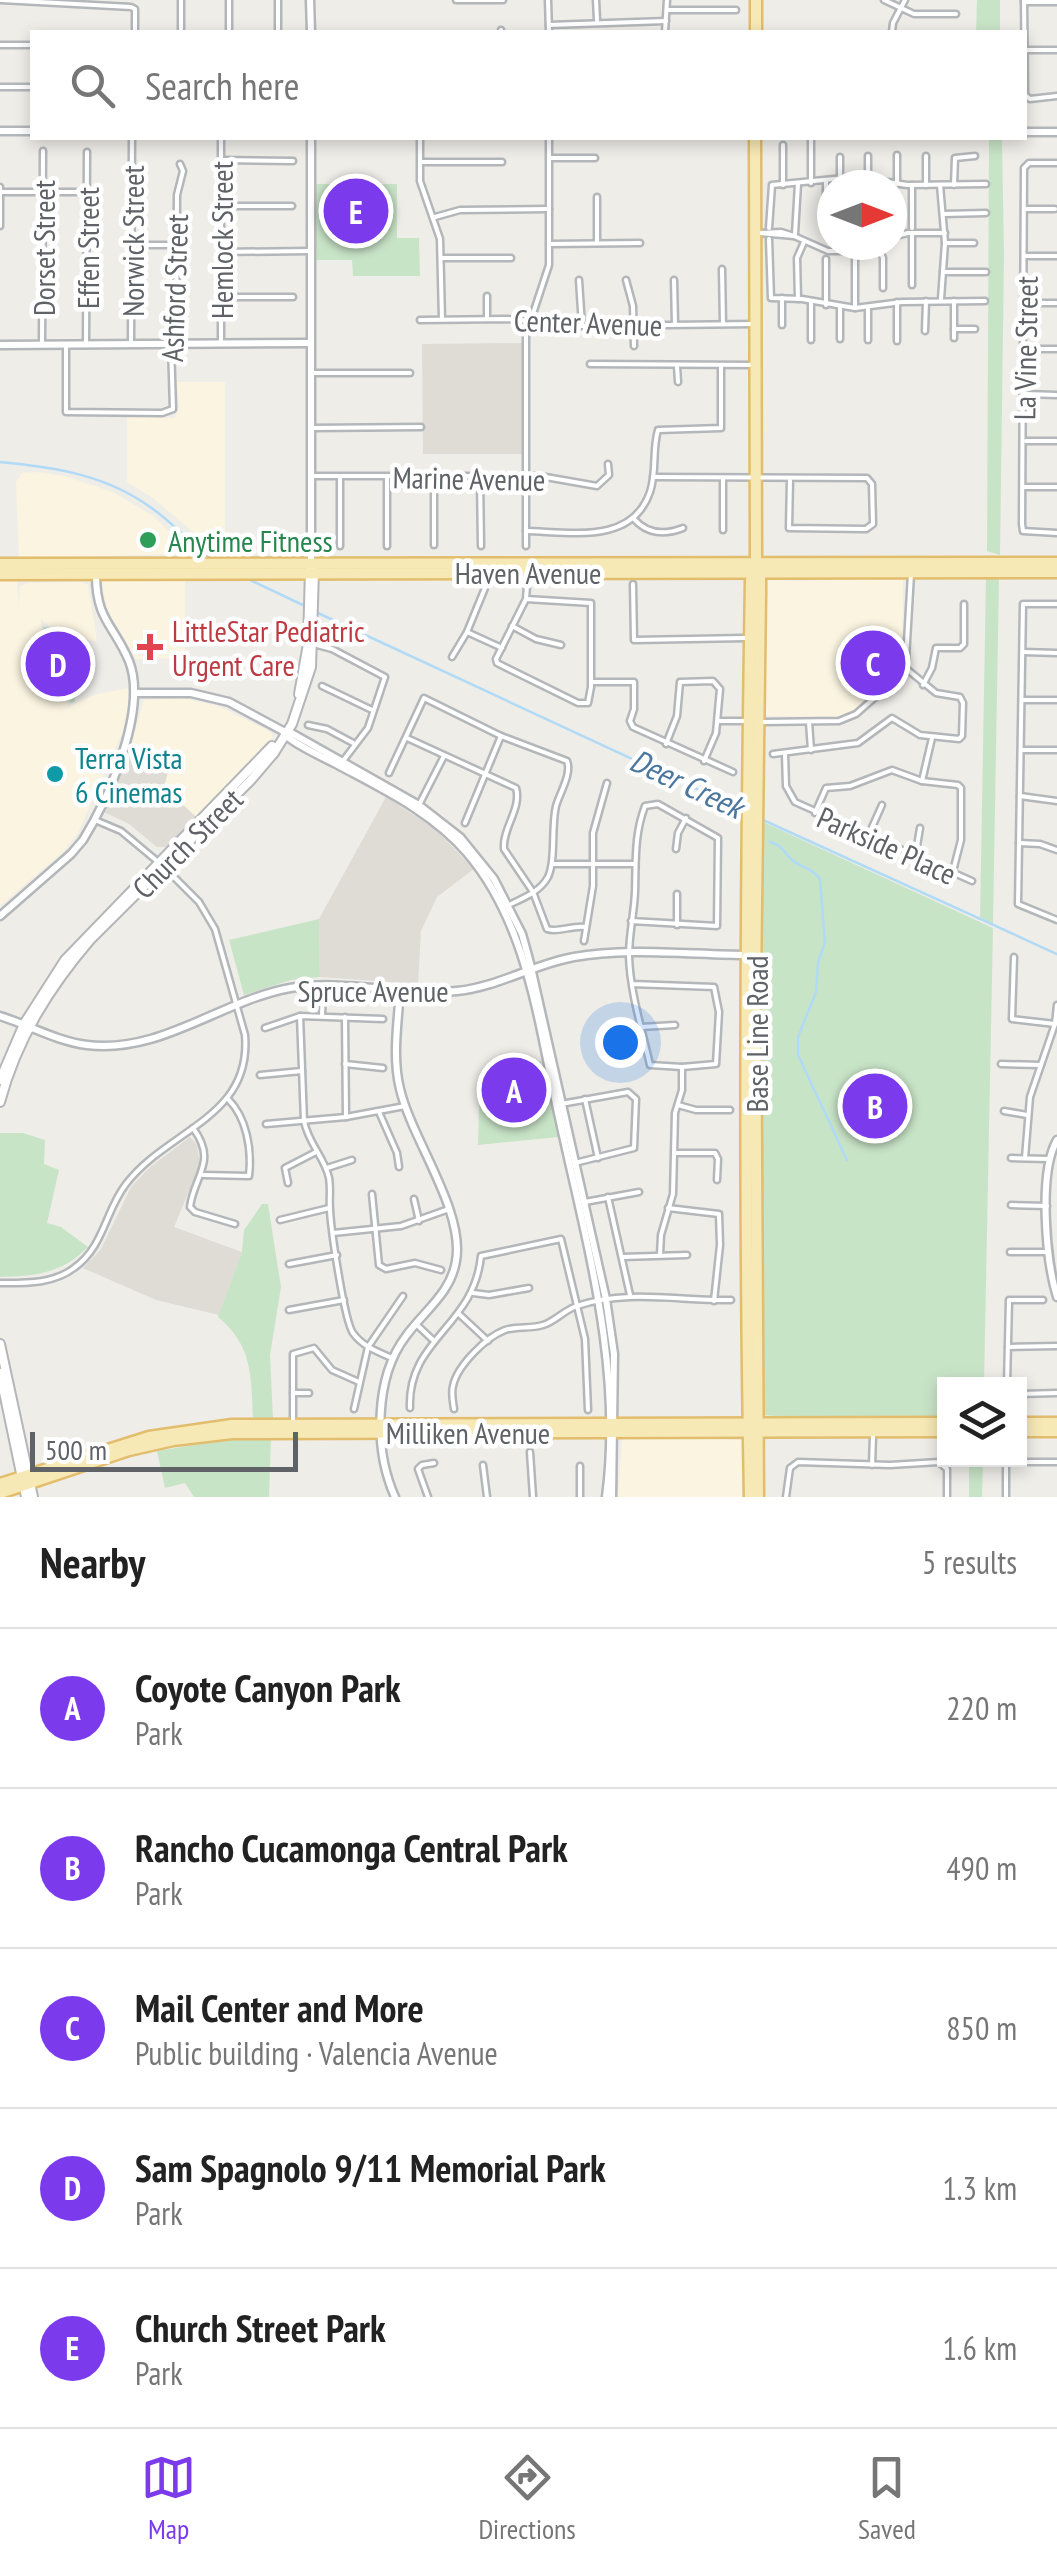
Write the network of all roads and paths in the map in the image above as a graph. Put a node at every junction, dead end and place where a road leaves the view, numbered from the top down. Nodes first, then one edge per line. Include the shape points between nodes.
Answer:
1 (181, 0) edge
2 (230, 0) edge
3 (278, 0) edge
4 (310, 0) edge
5 (456, 0) edge
6 (503, 0) edge
7 (548, 0) edge
8 (596, 0) edge
9 (667, 0) edge
10 (756, 0) edge
11 (884, 0) edge
12 (905, 0) edge
13 (1, 1) edge
14 (1024, 1) edge
15 (110, 2) edge
16 (1057, 2) edge
17 (900, 8) junction
18 (667, 10) junction
19 (736, 10) dead end
20 (956, 14) dead end
21 (666, 21) junction
22 (596, 22) junction
23 (549, 25) junction
24 (135, 30) edge
25 (181, 30) edge
26 (229, 30) edge
27 (278, 30) edge
28 (311, 30) edge
29 (549, 30) edge
30 (665, 30) edge
31 (756, 30) edge
32 (893, 30) edge
33 (1025, 30) edge
34 (0, 45) edge
35 (30, 45) edge
36 (1027, 50) edge
37 (1057, 50) edge
38 (0, 87) edge
39 (30, 87) edge
40 (1057, 96) edge
41 (1027, 97) edge
42 (0, 131) edge
43 (30, 131) edge
44 (1027, 132) edge
45 (1057, 132) edge
46 (132, 140) edge
47 (220, 140) edge
48 (311, 140) edge
49 (420, 140) edge
50 (550, 140) edge
51 (756, 140) edge
52 (811, 140) edge
53 (782, 144) dead end
54 (44, 151) dead end
55 (87, 152) dead end
56 (897, 155) dead end
57 (840, 156) dead end
58 (868, 156) dead end
59 (926, 156) dead end
60 (975, 156) dead end
61 (549, 158) junction
62 (595, 158) dead end
63 (221, 160) junction
64 (292, 161) dead end
65 (420, 162) junction
66 (502, 162) dead end
67 (180, 164) dead end
68 (1057, 164) edge
69 (840, 170) edge
70 (868, 170) edge
71 (897, 170) edge
72 (817, 182) edge
73 (798, 184) junction
74 (811, 184) junction
75 (986, 184) dead end
76 (782, 185) junction
77 (907, 185) edge
78 (912, 185) junction
79 (926, 185) junction
80 (940, 185) junction
81 (954, 185) junction
82 (0, 190) edge
83 (43, 192) junction
84 (87, 192) junction
85 (597, 198) dead end
86 (221, 206) junction
87 (292, 206) dead end
88 (1026, 209) junction
89 (1055, 209) edge
90 (549, 210) junction
91 (943, 214) junction
92 (986, 214) dead end
93 (434, 217) junction
94 (0, 226) edge
95 (769, 228) dead end
96 (912, 231) junction
97 (907, 232) edge
98 (758, 233) junction
99 (944, 233) junction
100 (790, 236) junction
101 (769, 239) dead end
102 (804, 242) junction
103 (974, 242) dead end
104 (640, 243) dead end
105 (945, 243) junction
106 (132, 244) junction
107 (176, 244) junction
108 (550, 244) junction
109 (597, 244) junction
110 (817, 247) edge
111 (310, 251) junction
112 (221, 252) junction
113 (1026, 256) junction
114 (1057, 256) edge
115 (442, 258) junction
116 (511, 258) dead end
117 (826, 260) edge
118 (854, 260) edge
119 (883, 260) edge
120 (722, 269) dead end
121 (943, 272) junction
122 (986, 272) dead end
123 (579, 280) dead end
124 (626, 280) dead end
125 (674, 280) dead end
126 (912, 285) dead end
127 (883, 288) dead end
128 (293, 296) dead end
129 (487, 296) dead end
130 (221, 297) junction
131 (782, 298) junction
132 (798, 298) junction
133 (811, 300) junction
134 (985, 300) dead end
135 (926, 301) junction
136 (941, 301) junction
137 (954, 301) junction
138 (897, 302) junction
139 (1025, 303) junction
140 (1056, 303) edge
141 (826, 304) junction
142 (840, 307) junction
143 (868, 307) junction
144 (854, 308) junction
145 (442, 318) junction
146 (487, 319) junction
147 (420, 320) dead end
148 (528, 322) junction
149 (675, 324) junction
150 (722, 324) junction
151 (756, 324) junction
152 (634, 325) junction
153 (782, 325) dead end
154 (582, 326) junction
155 (954, 329) junction
156 (974, 329) dead end
157 (926, 331) dead end
158 (954, 338) dead end
159 (840, 339) dead end
160 (811, 340) dead end
161 (868, 340) dead end
162 (897, 341) dead end
163 (222, 343) junction
164 (310, 343) junction
165 (86, 344) junction
166 (131, 344) junction
167 (171, 344) junction
168 (0, 345) edge
169 (42, 345) junction
170 (66, 345) junction
171 (634, 346) dead end
172 (1024, 349) junction
173 (1057, 349) edge
174 (590, 364) dead end
175 (678, 366) junction
176 (721, 366) junction
177 (755, 366) junction
178 (312, 373) junction
179 (410, 373) dead end
180 (678, 382) dead end
181 (1024, 394) junction
182 (1056, 394) edge
183 (66, 412) joint
184 (421, 427) dead end
185 (312, 428) junction
186 (1024, 440) junction
187 (1056, 441) edge
188 (608, 464) dead end
189 (312, 476) junction
190 (340, 476) junction
191 (434, 476) junction
192 (526, 476) junction
193 (387, 477) junction
194 (480, 477) junction
195 (652, 477) junction
196 (756, 477) junction
197 (723, 478) junction
198 (790, 480) junction
199 (1023, 486) junction
200 (1056, 487) edge
201 (634, 520) junction
202 (683, 528) dead end
203 (724, 530) dead end
204 (526, 531) junction
205 (1057, 533) edge
206 (434, 545) dead end
207 (340, 546) dead end
208 (387, 546) dead end
209 (481, 546) dead end
210 (526, 546) dead end
211 (1057, 563) edge
212 (0, 564) edge
213 (756, 567) junction
214 (528, 568) junction
215 (911, 568) junction
216 (96, 569) junction
217 (311, 570) junction
218 (1057, 572) edge
219 (0, 574) edge
220 (632, 584) dead end
221 (485, 588) dead end
222 (526, 599) junction
223 (964, 604) dead end
224 (1057, 604) edge
225 (512, 626) junction
226 (467, 632) junction
227 (750, 640) junction
228 (311, 644) junction
229 (561, 646) dead end
230 (502, 648) junction
231 (1023, 652) junction
232 (1057, 653) edge
233 (452, 657) dead end
234 (903, 666) junction
235 (592, 682) junction
236 (924, 684) junction
237 (322, 686) dead end
238 (136, 693) junction
239 (1022, 700) junction
240 (1057, 700) edge
241 (372, 710) junction
242 (718, 720) junction
243 (752, 722) junction
244 (809, 722) junction
245 (308, 725) dead end
246 (285, 733) junction
247 (502, 736) junction
248 (407, 738) junction
249 (932, 738) junction
250 (355, 744) junction
251 (666, 744) junction
252 (811, 750) junction
253 (1021, 750) junction
254 (1057, 750) edge
255 (773, 754) dead end
256 (785, 754) junction
257 (444, 756) junction
258 (343, 761) junction
259 (704, 761) junction
260 (732, 772) dead end
261 (389, 773) dead end
262 (485, 774) junction
263 (922, 781) junction
264 (607, 783) dead end
265 (1020, 796) junction
266 (1057, 801) edge
267 (882, 805) dead end
268 (417, 807) junction
269 (815, 813) junction
270 (686, 818) junction
271 (94, 819) junction
272 (465, 823) dead end
273 (920, 828) dead end
274 (869, 834) junction
275 (1019, 843) junction
276 (676, 849) dead end
277 (1057, 850) edge
278 (915, 858) junction
279 (161, 864) junction
280 (552, 864) junction
281 (593, 864) junction
282 (635, 864) junction
283 (952, 875) junction
284 (972, 881) dead end
285 (533, 892) junction
286 (677, 894) dead end
287 (506, 906) junction
288 (0, 916) edge
289 (1057, 920) edge
290 (631, 921) junction
291 (676, 925) junction
292 (586, 927) junction
293 (584, 941) dead end
294 (629, 954) junction
295 (752, 955) junction
296 (1014, 957) dead end
297 (529, 971) junction
298 (632, 984) junction
299 (323, 986) junction
300 (400, 990) junction
301 (1057, 1005) edge
302 (238, 1006) junction
303 (0, 1016) edge
304 (300, 1016) junction
305 (322, 1016) junction
306 (344, 1017) junction
307 (384, 1019) dead end
308 (1056, 1024) edge
309 (26, 1025) junction
310 (675, 1026) dead end
311 (265, 1028) dead end
312 (641, 1028) junction
313 (345, 1064) junction
314 (1001, 1064) dead end
315 (1041, 1064) junction
316 (383, 1068) dead end
317 (682, 1068) junction
318 (302, 1071) junction
319 (260, 1076) dead end
320 (0, 1080) edge
321 (228, 1099) junction
322 (585, 1099) junction
323 (0, 1102) edge
324 (559, 1105) junction
325 (678, 1105) junction
326 (405, 1106) junction
327 (730, 1110) dead end
328 (1004, 1111) dead end
329 (379, 1112) junction
330 (1027, 1114) junction
331 (346, 1117) junction
332 (304, 1121) junction
333 (266, 1124) dead end
334 (193, 1128) junction
335 (1057, 1140) edge
336 (316, 1152) junction
337 (674, 1152) junction
338 (598, 1158) junction
339 (1011, 1158) dead end
340 (1024, 1158) junction
341 (1049, 1159) junction
342 (352, 1160) dead end
343 (574, 1162) junction
344 (399, 1167) dead end
345 (327, 1168) junction
346 (203, 1175) junction
347 (717, 1180) dead end
348 (288, 1184) dead end
349 (639, 1192) dead end
350 (372, 1194) dead end
351 (608, 1197) junction
352 (414, 1199) dead end
353 (581, 1203) junction
354 (1011, 1205) dead end
355 (1047, 1206) junction
356 (329, 1208) junction
357 (668, 1208) junction
358 (449, 1209) junction
359 (280, 1220) dead end
360 (419, 1221) junction
361 (236, 1224) dead end
362 (374, 1230) junction
363 (334, 1233) junction
364 (1010, 1252) dead end
365 (1047, 1252) junction
366 (337, 1255) junction
367 (660, 1255) junction
368 (688, 1255) dead end
369 (622, 1257) junction
370 (289, 1264) dead end
371 (441, 1270) dead end
372 (0, 1283) edge
373 (1055, 1285) edge
374 (529, 1288) dead end
375 (473, 1293) junction
376 (403, 1296) dead end
377 (630, 1296) junction
378 (1057, 1298) edge
379 (344, 1300) junction
380 (603, 1300) junction
381 (714, 1300) junction
382 (731, 1300) dead end
383 (1043, 1300) dead end
384 (576, 1306) junction
385 (289, 1310) dead end
386 (460, 1314) junction
387 (416, 1324) junction
388 (488, 1341) junction
389 (434, 1342) junction
390 (0, 1344) edge
391 (1057, 1346) edge
392 (368, 1347) junction
393 (1008, 1347) junction
394 (392, 1358) junction
395 (0, 1372) edge
396 (1007, 1377) edge
397 (359, 1382) junction
398 (309, 1393) dead end
399 (1057, 1393) edge
400 (293, 1394) junction
401 (1027, 1394) edge
402 (410, 1408) dead end
403 (354, 1409) dead end
404 (454, 1410) dead end
405 (588, 1410) dead end
406 (1057, 1422) edge
407 (1027, 1423) edge
408 (293, 1424) junction
409 (753, 1426) junction
410 (612, 1427) junction
411 (937, 1427) edge
412 (937, 1427) edge
413 (382, 1428) junction
414 (873, 1431) junction
415 (1027, 1431) edge
416 (1057, 1431) edge
417 (530, 1452) dead end
418 (1057, 1462) edge
419 (434, 1464) dead end
420 (483, 1465) dead end
421 (872, 1465) junction
422 (580, 1466) dead end
423 (0, 1484) edge
424 (27, 1487) edge
425 (0, 1493) edge
426 (395, 1497) edge
427 (428, 1497) edge
428 (487, 1497) edge
429 (533, 1497) edge
430 (580, 1497) edge
431 (609, 1497) edge
432 (750, 1497) edge
433 (758, 1497) edge
434 (786, 1497) edge
435 (946, 1497) edge
436 (1006, 1497) edge

1 - 25 street
2 - 26 street
3 - 27 street
4 - 28 street
5 - 6 street
7 - 23 street
8 - 22 street
9 - 18 street
10 - 31 main road
11 - 17 street
12 - 17 street
13 - 15 street
14 - 16 street
14 - 33 street
15 - 24 street via 135,10
17 - 20 street
17 - 32 street
18 - 19 street
18 - 21 street
21 - 22 street
21 - 30 street
22 - 23 street
23 - 29 street
34 - 35 street
36 - 37 street
38 - 39 street
40 - 41 street
42 - 43 street
44 - 45 street
46 - 106 street, Norwick Street
47 - 63 street, Hemlock Street
48 - 111 street, Church Street
49 - 65 street
50 - 61 street
51 - 98 main road, Base Line Road
52 - 74 street
53 - 76 street
54 - 83 street, Dorset Street
55 - 84 street, Effen Street
56 - 71 street
57 - 69 street
58 - 70 street
59 - 79 street
60 - 81 street via 955,158
61 - 62 street
61 - 90 street
63 - 64 street
63 - 86 street, Hemlock Street
65 - 66 street
65 - 93 street via 424,200
67 - 107 street, Ashford Street
68 - 88 street, La Vine Street via 1026,164
72 - 74 street
73 - 74 street
73 - 76 street
73 - 100 street via 798,226
75 - 81 street
76 - 95 street via 769,190
77 - 78 street
78 - 79 street
78 - 96 street
79 - 80 street
80 - 81 street
80 - 91 street
82 - 83 street
82 - 94 street
83 - 84 street
83 - 169 street, Dorset Street
84 - 165 street, Effen Street
85 - 109 street
86 - 87 street
86 - 112 street, Hemlock Street
88 - 89 street
88 - 113 street, La Vine Street
90 - 93 street via 460,210
90 - 108 street
91 - 92 street
91 - 99 street
93 - 115 street
96 - 97 street
96 - 99 street
96 - 126 street
98 - 100 street
98 - 151 main road, Base Line Road
99 - 105 street
100 - 102 street
101 - 131 street via 769,294
102 - 110 street
102 - 132 street
103 - 105 street
104 - 109 street
105 - 121 street
106 - 107 street
106 - 166 street, Norwick Street
107 - 167 street, Ashford Street
108 - 109 street
108 - 148 street via 545,282
111 - 112 street
111 - 164 street, Church Street
112 - 130 street, Hemlock Street
113 - 114 street
113 - 139 street, La Vine Street
115 - 116 street
115 - 145 street
117 - 141 street
118 - 144 street
119 - 127 street
120 - 150 street
121 - 122 street
121 - 136 street
123 - 154 street
124 - 152 street
125 - 149 street
128 - 130 street
129 - 146 street
130 - 163 street, Hemlock Street
131 - 132 street
131 - 153 street
132 - 133 street
133 - 141 street
133 - 160 street
134 - 137 street
135 - 136 street
135 - 138 street
135 - 157 street
136 - 137 street
137 - 155 street
138 - 143 street
138 - 162 street
139 - 140 street
139 - 172 street, La Vine Street
141 - 142 street
142 - 144 street
142 - 159 street
143 - 144 street
143 - 161 street
145 - 146 street, Center Avenue
145 - 147 street, Center Avenue
146 - 148 street, Center Avenue
148 - 154 street, Center Avenue
148 - 192 street
149 - 150 street, Center Avenue
149 - 152 street, Center Avenue
150 - 151 street, Center Avenue
151 - 177 main road, Base Line Road
152 - 154 street, Center Avenue
152 - 171 street
155 - 156 street
155 - 158 street
163 - 164 street
163 - 167 street
164 - 178 street, Church Street
165 - 166 street
165 - 170 street
166 - 167 street
167 - 183 street, Ashford Street via 169,412
168 - 169 street
169 - 170 street
170 - 183 street, Dorset Street
172 - 173 street
172 - 181 street, La Vine Street
174 - 175 street
175 - 176 street
175 - 180 street
176 - 177 street
176 - 195 street via 722,428 658,430
177 - 196 main road, Base Line Road
178 - 179 street
178 - 185 street, Church Street
181 - 182 street
181 - 186 street, La Vine Street
184 - 185 street
185 - 189 street, Church Street
186 - 187 street
186 - 199 street, La Vine Street
188 - 192 street, Marine Avenue via 609,475 597,486
189 - 190 street, Marine Avenue
189 - 217 street, Church Street
190 - 193 street, Marine Avenue
190 - 207 street
191 - 193 street, Marine Avenue
191 - 194 street, Marine Avenue
191 - 206 street
192 - 194 street, Marine Avenue
192 - 204 street
193 - 208 street
194 - 209 street
195 - 197 street
195 - 201 street
196 - 197 street
196 - 198 street
196 - 213 main road, Base Line Road
197 - 203 street
198 - 198 street via 871,480 870,528 790,528
199 - 200 street
199 - 205 street, La Vine Street via 1024,531
201 - 202 street via 651,532
201 - 204 street via 608,532
204 - 210 street
211 - 215 main road, Haven Avenue
212 - 216 main road, Haven Avenue
213 - 214 main road, Haven Avenue
213 - 215 main road, Haven Avenue
213 - 227 main road, Base Line Road
213 - 243 main road, Base Line Road
214 - 217 main road, Haven Avenue
214 - 222 street
215 - 218 main road, Haven Avenue
215 - 234 street
216 - 217 main road, Haven Avenue
216 - 219 main road, Haven Avenue
216 - 238 street via 99,609 128,660
217 - 228 main road, Church Street
220 - 227 street via 634,640
221 - 226 street
222 - 225 street
222 - 235 street via 591,603
223 - 236 street via 964,644 936,648
224 - 231 street via 1023,604
225 - 229 street
225 - 230 street
226 - 230 street
226 - 233 street
227 - 243 main road, Base Line Road
228 - 241 street via 384,677
228 - 246 main road, Church Street via 307,686
230 - 235 street via 497,664 583,704
231 - 232 street
231 - 239 street
234 - 236 street
234 - 244 street via 856,714
235 - 251 street via 634,682 630,724
236 - 249 street via 963,703 959,740
237 - 241 street
238 - 246 street via 209,696
238 - 271 street via 132,724
239 - 240 street
239 - 253 street
241 - 250 street
242 - 243 street
242 - 251 street via 718,684 680,682
242 - 259 street
243 - 244 street
243 - 295 main road, Base Line Road
244 - 252 street
245 - 250 street
246 - 258 street
246 - 268 street
246 - 279 main road, Church Street via 250,780
247 - 248 street via 424,698
247 - 262 street
247 - 280 street via 569,765 556,804
248 - 257 street
248 - 261 street
249 - 252 street via 892,718 858,743
249 - 263 street
250 - 258 street
251 - 259 street
252 - 256 street
253 - 254 street
253 - 265 street
255 - 256 street
256 - 269 street, Parkside Place via 790,795
257 - 262 street
257 - 268 street
258 - 268 street
259 - 260 street
262 - 272 street
262 - 285 street via 518,792 502,845
263 - 269 street via 892,770 860,784 826,788
263 - 283 street via 961,788 961,840
264 - 281 street via 593,833
265 - 266 street
265 - 275 street
267 - 274 street
268 - 287 street via 464,850
269 - 274 street, Parkside Place
270 - 276 street
270 - 282 street via 649,803
270 - 291 street via 718,838 717,926
271 - 279 street via 135,840
271 - 288 street via 71,854
273 - 278 street
274 - 278 street, Parkside Place
275 - 277 street
275 - 289 street via 1018,904
278 - 283 street, Parkside Place
279 - 302 street via 215,929
279 - 309 main road, Church Street via 74,958
280 - 281 street
280 - 285 street
281 - 282 street
281 - 292 street
282 - 290 street
283 - 284 street, Parkside Place
285 - 287 street
285 - 292 street via 550,931
286 - 291 street
287 - 297 street via 522,934
290 - 291 street
290 - 294 street
292 - 293 street
294 - 295 street, Spruce Avenue
294 - 297 street, Spruce Avenue via 588,955
294 - 298 street
295 - 409 main road, Base Line Road
296 - 308 street via 1012,1018
297 - 300 street, Spruce Avenue via 464,990
297 - 324 street
298 - 312 street
298 - 317 street via 714,987 716,1064
299 - 300 street, Spruce Avenue
299 - 302 street, Spruce Avenue via 284,990
299 - 305 street
300 - 326 street via 396,1061
301 - 308 street
302 - 309 street, Spruce Avenue via 121,1045 69,1042
302 - 321 street via 246,1048
303 - 309 street, Spruce Avenue
304 - 305 street
304 - 311 street
304 - 318 street
305 - 306 street
306 - 307 street
306 - 313 street
308 - 315 street
309 - 320 main road, Church Street
309 - 323 main road, Church Street
310 - 312 street
312 - 317 street via 650,1065
313 - 316 street
313 - 331 street
314 - 315 street
315 - 330 street
317 - 325 street
318 - 319 street
318 - 332 street
321 - 334 street
321 - 346 street via 245,1128 249,1176
322 - 324 street
322 - 338 street
322 - 338 street via 632,1093 636,1099 634,1148
324 - 343 street
324 - 353 street
325 - 327 street
325 - 337 street
326 - 329 street
326 - 358 street
328 - 330 street
329 - 331 street
329 - 344 street
330 - 340 street
331 - 332 street
332 - 333 street
332 - 336 street
334 - 346 street via 205,1154
334 - 372 street via 127,1183 96,1244 71,1271 43,1281
335 - 341 street
336 - 345 street
336 - 348 street via 285,1168
337 - 347 street via 715,1153
337 - 357 street
338 - 343 street
339 - 340 street
340 - 341 street
341 - 355 street
342 - 345 street
343 - 353 street
345 - 356 street
346 - 361 street via 190,1207
349 - 351 street
350 - 362 street
351 - 353 street
351 - 369 street
352 - 360 street
353 - 380 street
354 - 355 street
355 - 365 street
356 - 359 street
356 - 363 street
357 - 367 street
357 - 381 street via 718,1214
358 - 360 street
358 - 387 street via 458,1242 454,1273
360 - 362 street
362 - 363 street
362 - 371 street via 382,1268 415,1263
363 - 366 street
364 - 365 street
365 - 373 street
366 - 370 street
366 - 379 street
367 - 368 street
367 - 369 street
369 - 377 street
373 - 378 street
374 - 375 street
375 - 384 street via 481,1256 561,1239
375 - 386 street
376 - 392 street
377 - 380 street
377 - 381 street
379 - 385 street
379 - 392 street via 352,1332
380 - 384 street
380 - 410 street
381 - 382 street
383 - 393 street via 1009,1300
384 - 388 street via 543,1325 508,1329
384 - 405 street via 585,1339
386 - 388 street
386 - 389 street
387 - 389 street
387 - 394 street
388 - 404 street via 452,1387
389 - 402 street via 416,1365
390 - 424 main road
391 - 393 street
392 - 394 street
392 - 397 street
393 - 396 street
394 - 413 street
395 - 424 main road
397 - 400 street via 332,1370 314,1348 291,1356
397 - 403 street
398 - 400 street
399 - 401 street
400 - 408 street
406 - 407 main road
408 - 413 main road, Milliken Avenue
408 - 424 main road, Milliken Avenue via 150,1436
409 - 410 main road, Milliken Avenue
409 - 411 main road, Milliken Avenue
409 - 414 main road, Milliken Avenue
409 - 432 main road, Base Line Road
409 - 433 main road, Base Line Road
410 - 413 main road, Milliken Avenue
410 - 431 street
412 - 414 main road, Milliken Avenue
413 - 424 main road, Milliken Avenue via 193,1436 129,1450
413 - 426 street
414 - 421 street
415 - 416 main road
417 - 429 street
418 - 436 street via 1006,1462
419 - 427 street via 418,1469
420 - 428 street
421 - 434 street via 792,1464
421 - 435 street via 945,1465
422 - 430 street
423 - 424 main road, Milliken Avenue
424 - 425 main road, Milliken Avenue

